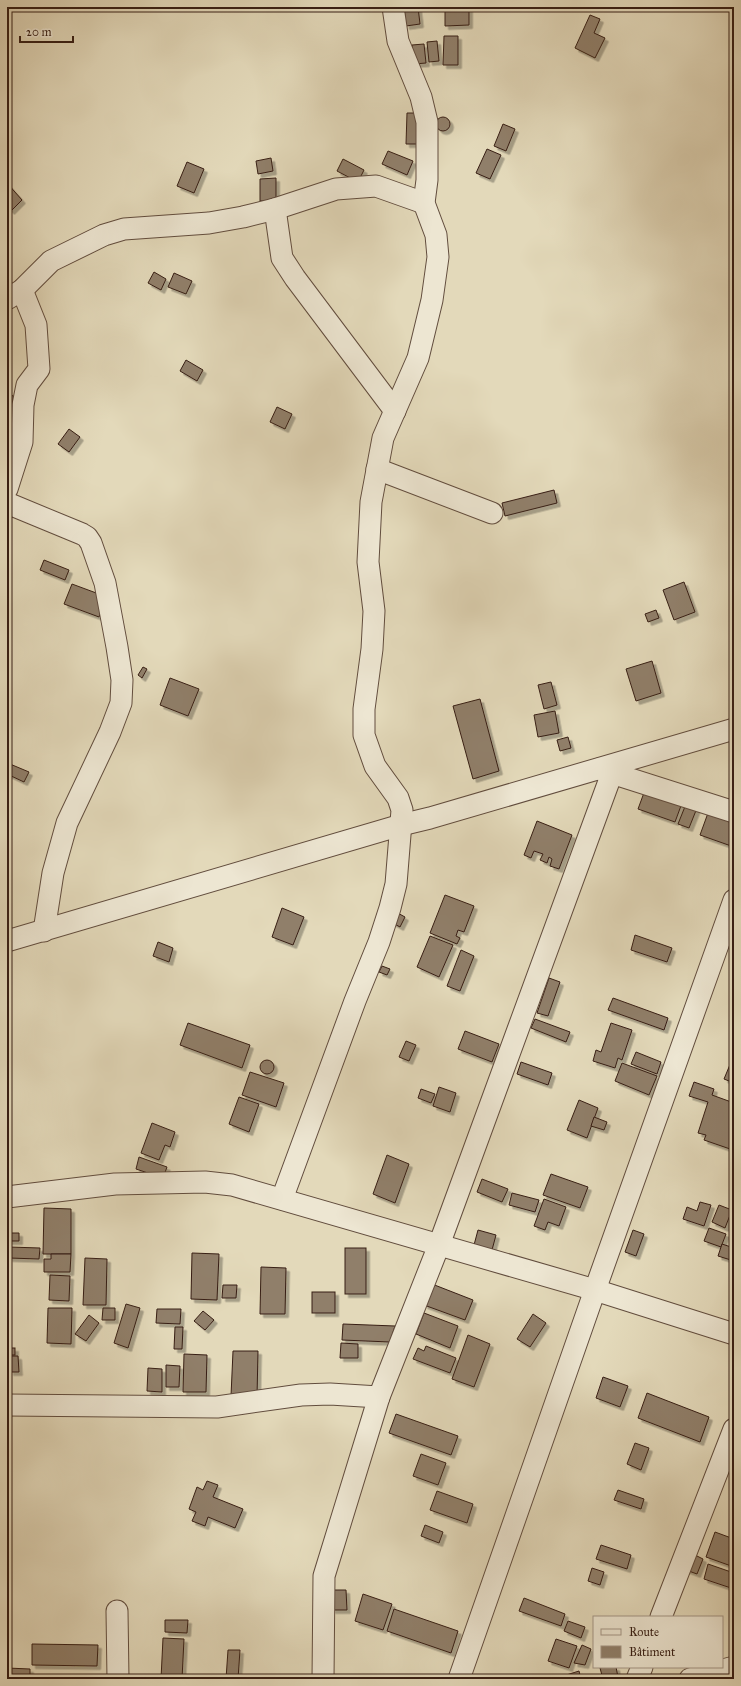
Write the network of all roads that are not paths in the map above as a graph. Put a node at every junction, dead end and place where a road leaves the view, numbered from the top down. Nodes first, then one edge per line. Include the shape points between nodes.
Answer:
1 (393, 7) edge
2 (424, 203) junction
3 (275, 209) junction
4 (15, 295) edge
5 (395, 410) junction
6 (377, 469) junction
7 (7, 489) edge
8 (7, 503) edge
9 (492, 513) dead end
10 (734, 729) edge
11 (605, 771) junction
12 (734, 812) edge
13 (400, 824) junction
14 (734, 900) edge
15 (44, 931) junction
16 (7, 941) edge
17 (7, 1197) edge
18 (282, 1200) junction
19 (439, 1245) junction
20 (595, 1290) junction
21 (734, 1334) edge
22 (379, 1397) junction
23 (7, 1406) edge
24 (734, 1430) edge
25 (116, 1611) dead end
26 (662, 1616) edge
27 (642, 1668) edge
28 (731, 1671) edge
29 (118, 1679) edge
30 (323, 1679) edge
31 (459, 1679) edge
32 (638, 1679) edge
33 (690, 1679) edge

1 - 2 street via 398,41 421,97 427,122 427,180
2 - 3 street via 376,186 336,189
2 - 5 street via 436,235 438,257 432,300 418,358
3 - 4 street via 209,223 124,229 104,235 51,261
3 - 5 street via 282,258
4 - 7 street via 36,325 39,369 27,385 23,405 22,442
5 - 6 street via 383,438
6 - 9 street
6 - 13 street via 371,502 368,562 374,611 364,709 364,736 375,766 398,798 402,810
8 - 15 street via 82,534 91,542 105,583 122,680 121,703 110,732 67,823 53,873
10 - 11 street
11 - 12 street
11 - 13 street
11 - 19 street
13 - 15 street
13 - 18 street via 396,884 390,908
14 - 20 street
15 - 16 street
17 - 18 street via 115,1184 206,1182 232,1185
18 - 19 street
19 - 20 street
19 - 22 street
20 - 21 street
20 - 31 street
22 - 23 street via 301,1395 217,1408
22 - 30 street via 324,1576
24 - 26 street
25 - 29 street
27 - 32 street
28 - 33 street

